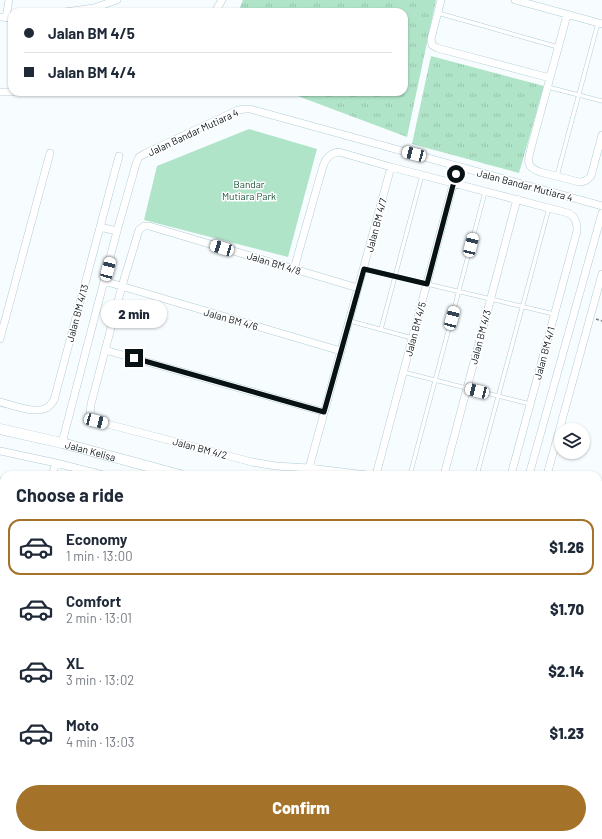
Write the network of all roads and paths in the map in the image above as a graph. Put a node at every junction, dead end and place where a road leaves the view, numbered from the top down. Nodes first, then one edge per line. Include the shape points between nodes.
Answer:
1 (9, 0) edge
2 (117, 0) edge
3 (441, 0) edge
4 (515, 0) edge
5 (533, 2) edge
6 (99, 8) edge
7 (437, 13) junction
8 (567, 15) junction
9 (6, 18) edge
10 (600, 24) edge
11 (558, 47) junction
12 (550, 78) junction
13 (548, 87) junction
14 (579, 95) junction
15 (602, 101) edge
16 (602, 135) edge
17 (50, 153) dead end
18 (119, 156) dead end
19 (458, 166) junction
20 (392, 167) junction
21 (422, 175) junction
22 (557, 176) junction
23 (454, 183) junction
24 (485, 191) junction
25 (517, 199) junction
26 (602, 206) edge
27 (549, 208) junction
28 (602, 213) edge
29 (100, 227) junction
30 (117, 231) junction
31 (294, 269) junction
32 (364, 269) junction
33 (602, 274) edge
34 (395, 276) junction
35 (104, 281) junction
36 (427, 284) junction
37 (122, 286) junction
38 (358, 288) junction
39 (459, 292) junction
40 (490, 299) junction
41 (522, 306) junction
42 (554, 314) junction
43 (349, 321) junction
44 (381, 329) junction
45 (0, 337) edge
46 (412, 338) junction
47 (105, 350) junction
48 (341, 351) junction
49 (403, 372) junction
50 (435, 380) junction
51 (466, 388) junction
52 (498, 396) junction
53 (0, 402) edge
54 (530, 404) junction
55 (324, 412) junction
56 (0, 428) edge
57 (62, 443) junction
58 (0, 451) edge
59 (56, 463) junction
60 (309, 468) junction
61 (53, 471) edge
62 (87, 471) edge
63 (165, 471) edge
64 (334, 471) edge
65 (377, 471) edge
66 (411, 471) edge
67 (445, 471) edge
68 (478, 471) edge
69 (512, 471) edge
70 (530, 471) edge
71 (548, 471) edge

1 - 9 street
2 - 6 street
3 - 7 street
4 - 5 street
5 - 8 street
7 - 11 lane
7 - 12 street via 431,39 437,48
8 - 10 street
8 - 11 street
10 - 14 lane
11 - 12 street
12 - 13 street
13 - 14 lane
13 - 22 street via 529,164 535,170
14 - 15 lane
14 - 22 lane
16 - 22 street via 591,176 587,180 579,182
17 - 45 street
18 - 29 street, Jalan BM 4/13
19 - 23 street, Jalan BM 4/5
19 - 26 street, Jalan Bandar Mutiara 4
19 - 30 street, Jalan Bandar Mutiara 4 via 245,109 238,110 139,157
20 - 21 street
20 - 31 street via 339,152 329,155 323,166
20 - 32 street, Jalan BM 4/7
21 - 23 street
21 - 34 lane
23 - 24 street
23 - 36 street, Jalan BM 4/5
24 - 25 street
24 - 39 lane
25 - 27 street
25 - 40 street, Jalan BM 4/3
27 - 41 lane
27 - 42 street, Jalan BM 4/1 via 571,215 577,222 577,231
28 - 70 street
29 - 30 street
29 - 53 street, Jalan BM 4/13 via 54,400 45,409 36,410
30 - 35 street, Jalan Bandar Mutiara 4
31 - 37 street, Jalan BM 4/8 via 144,226 139,230
31 - 38 street, Jalan BM 4/8
32 - 34 lane
32 - 38 street, Jalan BM 4/7
33 - 71 street
34 - 36 lane
34 - 44 lane
35 - 37 street, Jalan BM 4/6
35 - 57 street, Jalan Bandar Mutiara 4
36 - 39 lane
36 - 46 street, Jalan BM 4/5
37 - 47 street
37 - 48 street, Jalan BM 4/6
38 - 43 street, Jalan BM 4/7
39 - 40 lane
39 - 50 lane
40 - 41 lane
40 - 51 street, Jalan BM 4/3
41 - 42 lane
41 - 52 lane
42 - 54 street, Jalan BM 4/1
43 - 44 lane
43 - 48 street, Jalan BM 4/7
44 - 46 lane
46 - 49 street, Jalan BM 4/5
47 - 55 street
47 - 60 street, Jalan BM 4/2 via 91,404 90,412 96,421 252,462
48 - 55 street, Jalan BM 4/7
49 - 50 lane
49 - 65 street, Jalan BM 4/5
50 - 51 lane
50 - 66 lane
51 - 52 lane
51 - 67 street, Jalan BM 4/3
52 - 54 lane
52 - 68 lane
54 - 69 street, Jalan BM 4/1
55 - 60 street, Jalan BM 4/7
56 - 57 main road, Jalan Kelisa
57 - 63 main road, Jalan Kelisa
58 - 59 street
59 - 61 street
59 - 62 street
60 - 64 street, Jalan BM 4/2

